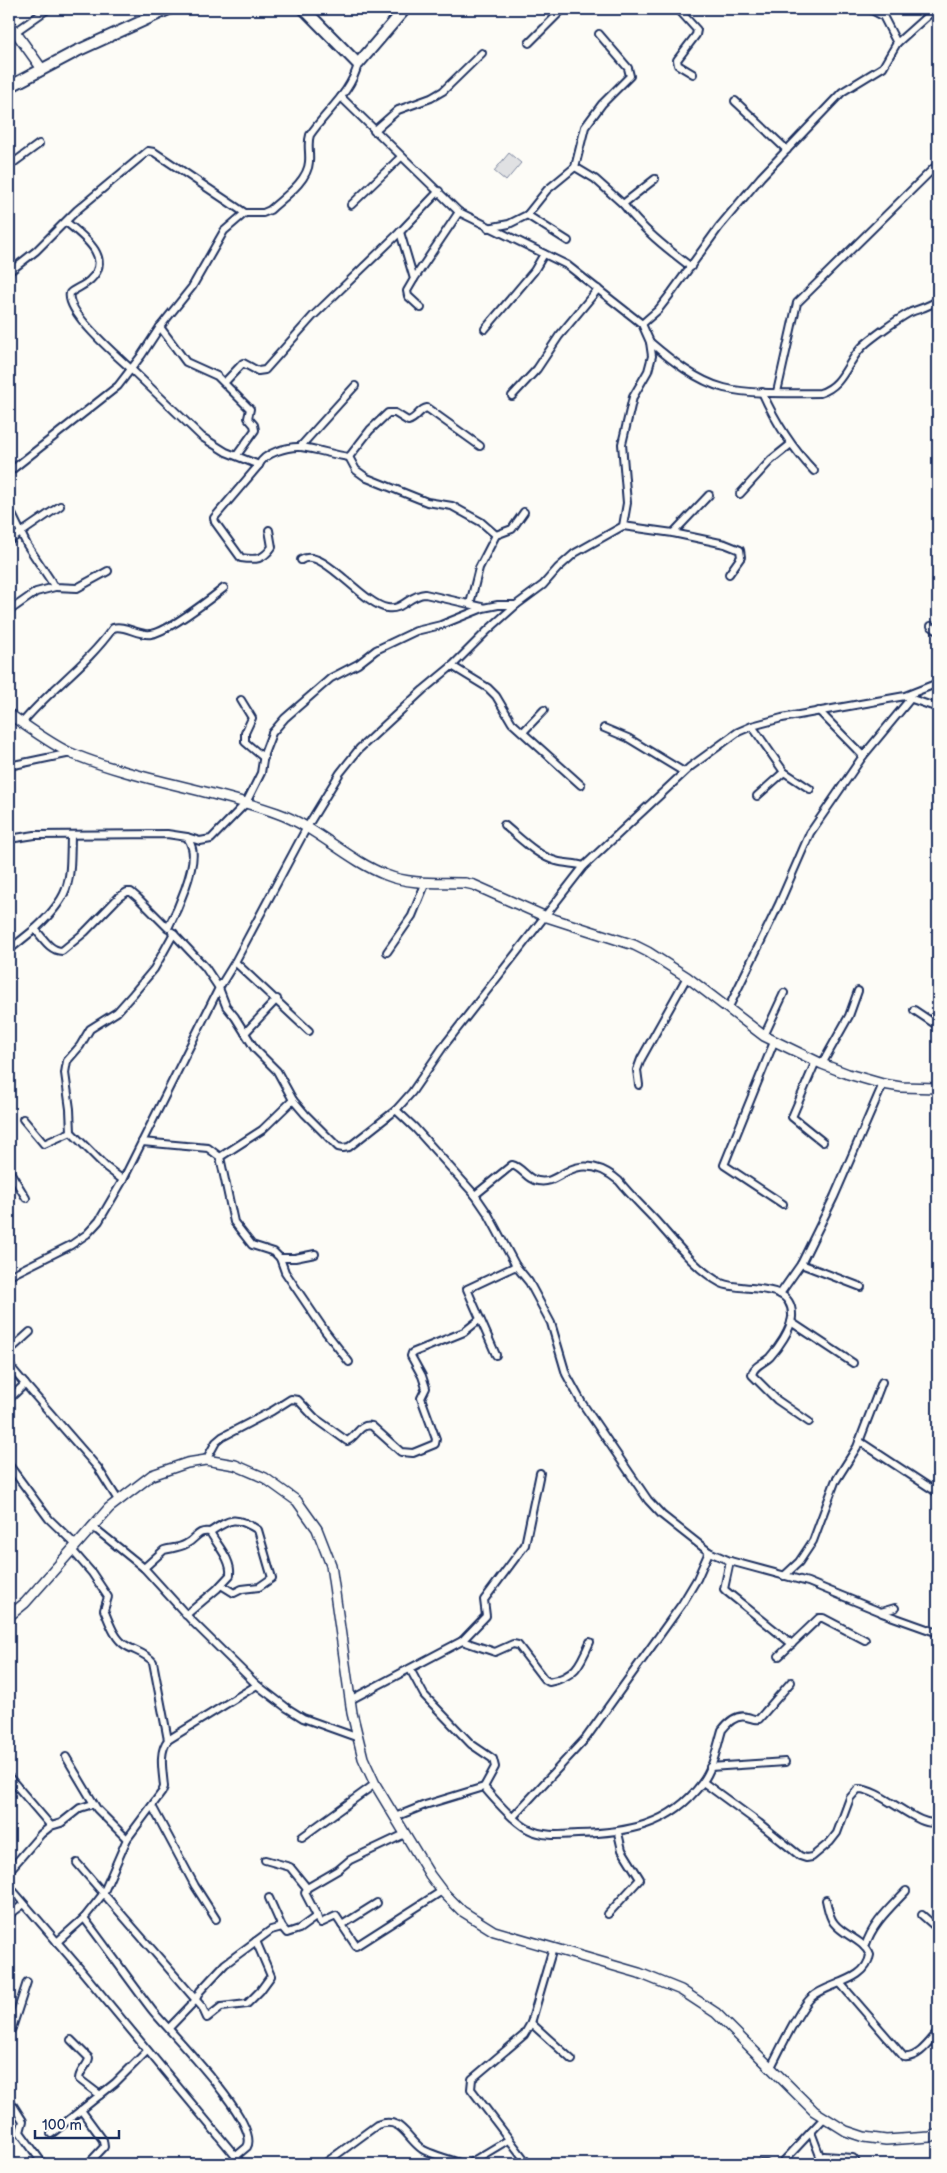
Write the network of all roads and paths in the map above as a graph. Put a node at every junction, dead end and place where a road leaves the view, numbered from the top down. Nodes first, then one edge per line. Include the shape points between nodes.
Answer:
1 (48, 9) edge
2 (169, 9) edge
3 (304, 9) edge
4 (405, 9) edge
5 (563, 9) edge
6 (678, 9) edge
7 (870, 9) edge
8 (935, 9) edge
9 (9, 23) edge
10 (15, 32) junction
11 (599, 34) dead end
12 (529, 43) dead end
13 (898, 43) junction
14 (482, 53) dead end
15 (358, 64) junction
16 (42, 69) junction
17 (693, 74) dead end
18 (9, 87) edge
19 (341, 98) junction
20 (735, 101) dead end
21 (374, 131) junction
22 (39, 144) dead end
23 (787, 150) junction
24 (401, 157) junction
25 (938, 164) edge
26 (9, 166) edge
27 (574, 167) junction
28 (655, 179) dead end
29 (439, 191) junction
30 (623, 204) junction
31 (351, 205) dead end
32 (460, 212) junction
33 (245, 213) junction
34 (526, 215) junction
35 (66, 222) junction
36 (488, 228) junction
37 (400, 232) junction
38 (568, 240) dead end
39 (544, 254) junction
40 (691, 267) junction
41 (9, 272) edge
42 (414, 279) junction
43 (598, 289) junction
44 (938, 300) edge
45 (420, 308) dead end
46 (642, 324) junction
47 (160, 327) junction
48 (485, 329) dead end
49 (650, 342) junction
50 (131, 369) junction
51 (225, 382) junction
52 (355, 386) dead end
53 (762, 392) junction
54 (777, 392) junction
55 (512, 396) dead end
56 (791, 444) junction
57 (480, 446) dead end
58 (300, 447) junction
59 (237, 455) junction
60 (349, 457) junction
61 (259, 465) junction
62 (814, 471) dead end
63 (9, 472) edge
64 (740, 494) dead end
65 (709, 495) dead end
66 (60, 506) dead end
67 (9, 508) edge
68 (524, 512) dead end
69 (623, 526) junction
70 (269, 530) dead end
71 (20, 532) junction
72 (673, 533) junction
73 (496, 535) junction
74 (9, 540) edge
75 (301, 560) dead end
76 (108, 571) dead end
77 (729, 574) dead end
78 (55, 587) junction
79 (224, 588) dead end
80 (470, 604) junction
81 (516, 605) junction
82 (483, 608) junction
83 (9, 611) edge
84 (931, 626) dead end
85 (938, 631) edge
86 (452, 666) junction
87 (938, 683) edge
88 (908, 697) junction
89 (241, 700) dead end
90 (938, 708) edge
91 (544, 710) dead end
92 (819, 711) junction
93 (9, 714) edge
94 (22, 723) junction
95 (752, 726) junction
96 (604, 728) dead end
97 (522, 732) junction
98 (71, 753) junction
99 (863, 756) junction
100 (264, 758) junction
101 (9, 766) edge
102 (684, 772) junction
103 (784, 772) junction
104 (581, 785) dead end
105 (810, 789) dead end
106 (757, 796) dead end
107 (246, 803) junction
108 (504, 825) dead end
109 (307, 826) junction
110 (71, 835) junction
111 (187, 837) junction
112 (9, 839) edge
113 (584, 866) junction
114 (426, 882) junction
115 (544, 916) junction
116 (35, 929) junction
117 (171, 930) junction
118 (9, 950) edge
119 (387, 952) dead end
120 (235, 962) junction
121 (687, 977) junction
122 (219, 988) junction
123 (858, 991) dead end
124 (784, 993) dead end
125 (277, 999) junction
126 (728, 1009) junction
127 (914, 1010) dead end
128 (938, 1026) edge
129 (309, 1031) dead end
130 (245, 1032) junction
131 (764, 1036) junction
132 (774, 1042) junction
133 (819, 1062) junction
134 (884, 1084) junction
135 (639, 1085) dead end
136 (938, 1088) edge
137 (293, 1100) junction
138 (396, 1110) junction
139 (22, 1119) dead end
140 (71, 1132) junction
141 (142, 1142) junction
142 (823, 1142) dead end
143 (220, 1157) junction
144 (9, 1170) edge
145 (123, 1180) junction
146 (475, 1196) junction
147 (26, 1198) dead end
148 (783, 1204) dead end
149 (315, 1254) dead end
150 (280, 1258) junction
151 (801, 1264) junction
152 (516, 1266) junction
153 (9, 1276) edge
154 (861, 1287) dead end
155 (780, 1294) junction
156 (479, 1320) junction
157 (791, 1322) junction
158 (30, 1332) dead end
159 (9, 1351) edge
160 (496, 1355) dead end
161 (349, 1362) dead end
162 (853, 1363) dead end
163 (9, 1365) edge
164 (882, 1382) dead end
165 (25, 1384) junction
166 (9, 1399) edge
167 (809, 1422) dead end
168 (859, 1441) junction
169 (206, 1460) junction
170 (9, 1466) edge
171 (540, 1473) dead end
172 (938, 1493) edge
173 (118, 1500) junction
174 (92, 1526) junction
175 (210, 1532) junction
176 (74, 1547) junction
177 (709, 1552) junction
178 (730, 1562) junction
179 (144, 1568) junction
180 (784, 1576) junction
181 (221, 1584) junction
182 (895, 1608) dead end
183 (881, 1612) junction
184 (186, 1614) junction
185 (9, 1616) edge
186 (938, 1633) edge
187 (865, 1640) dead end
188 (462, 1641) junction
189 (590, 1642) dead end
190 (792, 1644) junction
191 (779, 1656) dead end
192 (410, 1669) junction
193 (791, 1682) dead end
194 (257, 1684) junction
195 (350, 1700) junction
196 (356, 1737) junction
197 (168, 1740) junction
198 (66, 1756) dead end
199 (785, 1762) dead end
200 (710, 1767) junction
201 (9, 1777) edge
202 (703, 1782) junction
203 (375, 1784) junction
204 (484, 1787) junction
205 (93, 1804) junction
206 (152, 1806) junction
207 (395, 1817) junction
208 (513, 1817) junction
209 (938, 1821) edge
210 (51, 1826) junction
211 (618, 1833) junction
212 (405, 1834) junction
213 (302, 1837) dead end
214 (127, 1839) junction
215 (265, 1860) dead end
216 (77, 1863) dead end
217 (9, 1871) edge
218 (9, 1886) edge
219 (307, 1888) junction
220 (442, 1891) junction
221 (906, 1891) dead end
222 (103, 1894) junction
223 (269, 1898) dead end
224 (826, 1900) dead end
225 (377, 1903) dead end
226 (24, 1904) junction
227 (608, 1914) dead end
228 (9, 1915) edge
229 (922, 1915) dead end
230 (317, 1916) junction
231 (84, 1918) junction
232 (216, 1919) dead end
233 (342, 1925) junction
234 (282, 1927) junction
235 (938, 1928) edge
236 (256, 1941) junction
237 (57, 1942) junction
238 (865, 1947) junction
239 (553, 1948) junction
240 (26, 1982) dead end
241 (840, 1983) junction
242 (195, 2001) junction
243 (531, 2023) junction
244 (169, 2028) junction
245 (10, 2029) edge
246 (938, 2032) edge
247 (71, 2040) dead end
248 (147, 2051) junction
249 (572, 2060) dead end
250 (771, 2067) junction
251 (100, 2095) junction
252 (9, 2099) edge
253 (81, 2110) junction
254 (824, 2118) junction
255 (811, 2132) junction
256 (52, 2134) dead end
257 (938, 2134) edge
258 (508, 2140) junction
259 (235, 2156) junction
260 (820, 2156) junction
261 (43, 2164) edge
262 (88, 2164) edge
263 (242, 2164) edge
264 (324, 2164) edge
265 (463, 2164) edge
266 (468, 2164) edge
267 (528, 2164) edge
268 (757, 2164) edge
269 (766, 2164) edge
270 (781, 2164) edge
271 (839, 2164) edge
272 (857, 2164) edge

1 - 10 street
2 - 16 main road
3 - 15 main road
4 - 15 main road
5 - 12 street
6 - 17 street via 697,30 677,60
7 - 13 street via 883,16
8 - 13 street
9 - 10 street
10 - 16 street
11 - 27 street via 631,72 585,127
13 - 23 street via 883,67 842,92
14 - 21 street via 443,91 398,110
15 - 19 street via 355,76
16 - 18 main road
19 - 21 street
19 - 33 street via 310,135 309,163 304,177 270,210
20 - 23 street
21 - 24 street
22 - 26 street
23 - 40 street via 741,198
24 - 29 street
24 - 31 street
25 - 54 street via 797,304
27 - 30 street via 595,179
27 - 34 street via 546,190
28 - 30 street
29 - 32 street
29 - 37 street
30 - 40 street via 651,235
32 - 36 street
32 - 42 street
33 - 35 street via 148,151
33 - 47 street via 224,231 192,287
34 - 36 street via 509,224
34 - 38 street
35 - 41 street
35 - 50 street via 88,241 100,263 89,282 70,293 70,301 91,331
36 - 39 street
37 - 42 street
37 - 51 street via 312,316 265,370 258,371 243,363
39 - 43 street via 567,265
39 - 48 street via 534,271
40 - 46 street via 658,310
42 - 45 street via 407,291 408,296
43 - 46 street
43 - 55 street via 558,336 537,369
44 - 54 street via 909,313 863,346 844,375 828,390 820,393
46 - 49 street
47 - 50 street
47 - 51 street via 186,362
49 - 53 street via 684,369 706,380 724,388
49 - 69 street via 652,356 648,371 633,397 622,444 627,503
50 - 59 street via 202,437
50 - 63 street via 118,386
51 - 59 street via 250,409 248,418 255,430
52 - 58 street
53 - 54 street
53 - 56 street
56 - 62 street
56 - 64 street via 771,460
57 - 60 street via 424,408 408,421 395,413 388,413
58 - 60 street
58 - 61 street via 272,454
59 - 61 street
60 - 73 street via 356,470 367,478 419,499 452,506 481,522
61 - 70 street via 214,520 241,558 260,559 267,555 272,547
65 - 72 street
66 - 71 street
67 - 71 street
68 - 73 street via 512,529
69 - 72 street
69 - 81 street via 575,553 543,585
71 - 74 street
71 - 78 street
72 - 77 street via 740,550 741,557
73 - 80 street via 479,568
75 - 80 street via 311,556 336,571 365,598 389,609 398,608 417,595 425,594
76 - 78 street via 77,588
78 - 83 street via 36,592
79 - 94 street via 154,634 113,628 78,669 36,706
80 - 82 street
81 - 82 street
81 - 86 street
82 - 100 street via 409,634 331,678 272,733
84 - 85 street
86 - 97 street via 488,688 512,724
86 - 109 street via 359,749
87 - 88 street
88 - 90 street
88 - 92 street
88 - 99 street
89 - 100 street via 252,718 245,733 245,742
91 - 97 street
92 - 95 street
92 - 99 street
93 - 94 street
94 - 98 street
95 - 102 street via 738,732
95 - 103 street
96 - 102 street via 628,738
97 - 104 street
98 - 101 street
98 - 107 street via 143,777
99 - 126 street via 810,833
100 - 107 street via 261,773
102 - 113 street
103 - 105 street
103 - 106 street
107 - 109 street
107 - 111 street via 211,839 200,841
108 - 113 street via 544,856
109 - 114 street via 386,876
109 - 120 street
110 - 111 street via 167,834
110 - 112 street
110 - 116 street via 69,874 62,900
111 - 117 street via 192,848 192,860
113 - 115 street
114 - 115 street via 474,885
114 - 119 street via 412,916
115 - 121 street via 634,945
115 - 138 street
116 - 117 street via 52,948 62,951 118,897 131,892
116 - 118 street
117 - 122 street
117 - 140 street via 154,969 117,1012 90,1029 67,1061 65,1073
120 - 122 street
120 - 125 street
121 - 126 street
121 - 135 street via 637,1070
122 - 130 street via 226,1006
122 - 141 street
123 - 133 street via 849,1016
124 - 131 street
125 - 129 street
125 - 130 street
126 - 131 street
127 - 128 street
130 - 137 street via 254,1049 277,1071
131 - 132 street
132 - 133 street
132 - 148 street via 724,1165
133 - 134 street
133 - 142 street via 797,1101 792,1117
134 - 136 street
134 - 151 street
137 - 138 street via 338,1147 343,1148 349,1147
137 - 143 street via 262,1130
138 - 146 street
139 - 140 street via 44,1144
140 - 145 street via 106,1168
141 - 143 street via 208,1148
141 - 145 street
143 - 150 street via 234,1222 252,1245 274,1252
144 - 147 street
145 - 153 street via 99,1222 87,1234 67,1248
146 - 152 street
146 - 155 street via 512,1165 532,1180 548,1182 577,1167 600,1168 619,1181 676,1245 714,1279 723,1284
149 - 150 street
150 - 161 street via 285,1272
151 - 154 street
151 - 155 street
152 - 156 street via 468,1287 467,1292
152 - 177 street via 529,1282 551,1323 566,1374 582,1403 648,1500
155 - 157 street via 789,1305
156 - 160 street
156 - 169 street via 464,1332 412,1353 426,1388 421,1398 435,1444 413,1453 401,1452 368,1425 347,1441 314,1418 298,1400 291,1399 222,1437
157 - 162 street
157 - 167 street via 778,1346 753,1370 752,1375 777,1400
158 - 159 street
163 - 165 street
164 - 168 street
165 - 166 street
165 - 173 street via 98,1468
168 - 172 street
168 - 180 street via 835,1482 813,1541 799,1562
169 - 173 street via 152,1475
169 - 195 street via 235,1465 266,1478 297,1500 317,1529 331,1565
170 - 176 street
171 - 188 street via 525,1545 484,1600 486,1616
173 - 174 street
174 - 176 street
174 - 179 street
175 - 179 street via 198,1533 174,1550 164,1550
175 - 181 street via 230,1569 230,1575
175 - 181 street via 225,1522 243,1520 258,1530 272,1578 260,1587 234,1593
176 - 185 street via 25,1603
176 - 197 street via 108,1597 104,1610 118,1638 153,1662
177 - 178 street
177 - 208 street via 682,1604 586,1738
178 - 180 street
178 - 190 street via 726,1592
179 - 184 street
180 - 183 street via 832,1591
181 - 184 street
182 - 183 street
183 - 186 street
184 - 194 street
187 - 190 street via 819,1618
188 - 189 street via 496,1652 518,1645 549,1682 568,1675 579,1666
188 - 192 street
190 - 191 street
192 - 195 street
192 - 204 street via 424,1695 471,1744 493,1758 495,1767
193 - 200 street via 759,1719 740,1716 732,1719 722,1730
194 - 196 street via 302,1718
194 - 197 street
195 - 196 street
196 - 203 street
197 - 206 street via 162,1752 164,1787
198 - 205 street
199 - 200 street
200 - 202 street
201 - 210 street
202 - 209 street via 806,1858 818,1853 837,1833 850,1798 858,1789 879,1795 921,1821 929,1824
202 - 211 street via 670,1813
203 - 207 street
203 - 213 street
204 - 207 street
204 - 208 street
205 - 210 street
205 - 214 street
206 - 214 street
206 - 232 street
207 - 212 street
208 - 211 street via 529,1830 540,1833
210 - 217 street via 35,1839
211 - 227 street via 622,1850 640,1879
212 - 219 street via 350,1860
212 - 220 street
214 - 222 street
215 - 219 street via 290,1867
216 - 222 street
218 - 226 street
219 - 230 street via 305,1892
220 - 233 street via 358,1945 353,1945
220 - 239 street via 462,1911 488,1928
221 - 238 street via 878,1920
222 - 231 street
222 - 242 street
223 - 234 street
224 - 238 street via 833,1922
225 - 233 street
226 - 228 street
226 - 237 street
229 - 235 street
230 - 233 street via 322,1923 336,1916
230 - 234 street via 291,1933
231 - 237 street
231 - 244 street
234 - 236 street via 270,1930
236 - 242 street via 220,1970
236 - 242 street via 271,1976 247,2004 221,2007 207,2018
237 - 248 street
238 - 241 street via 869,1960 855,1976
239 - 243 street
239 - 250 street via 682,1990 716,2013
240 - 245 street
241 - 246 street via 904,2057 917,2054
241 - 250 street via 813,1996
242 - 244 street
243 - 249 street
243 - 258 street via 516,2044 470,2084 471,2090
244 - 259 street via 220,2087 242,2124 249,2144
247 - 251 street via 89,2058 79,2079
248 - 251 street
248 - 259 street
250 - 254 street
251 - 253 street
252 - 261 street via 23,2121 20,2132
253 - 256 street
253 - 262 street via 103,2140 104,2147
254 - 255 street
254 - 257 street via 864,2137 904,2139
255 - 260 street
255 - 270 street
258 - 266 street
258 - 267 street
259 - 263 street
260 - 271 street
260 - 272 street via 853,2158
264 - 265 street via 377,2125 386,2122 400,2126 420,2148
268 - 269 street

